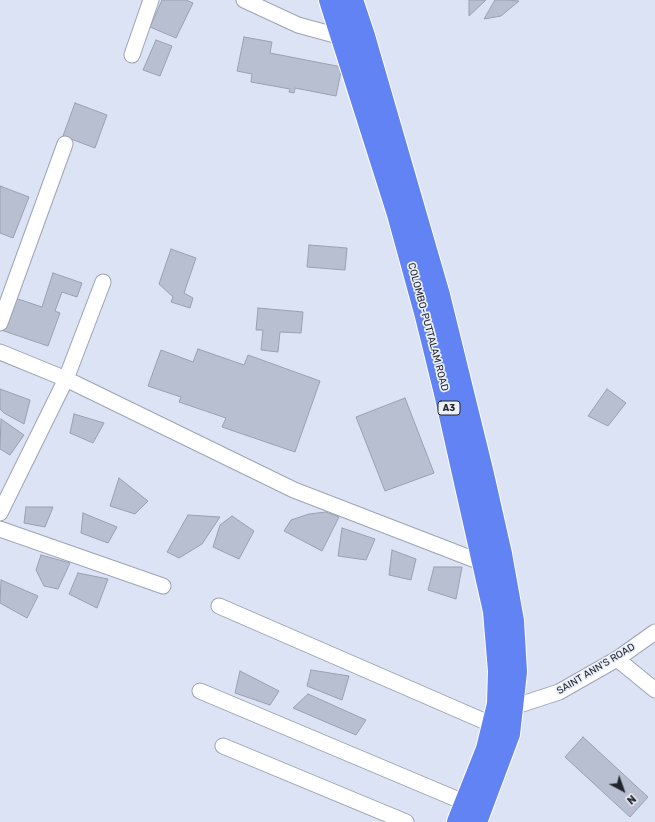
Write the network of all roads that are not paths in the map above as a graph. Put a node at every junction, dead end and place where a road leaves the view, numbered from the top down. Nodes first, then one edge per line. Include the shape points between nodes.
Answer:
1 (150, 0) edge
2 (244, 0) edge
3 (330, 0) edge
4 (352, 0) edge
5 (364, 36) junction
6 (342, 37) junction
7 (132, 55) dead end
8 (65, 144) dead end
9 (103, 282) dead end
10 (0, 323) edge
11 (0, 352) edge
12 (66, 379) junction
13 (0, 513) edge
14 (0, 529) edge
15 (483, 563) junction
16 (163, 586) dead end
17 (219, 606) dead end
18 (655, 632) edge
19 (617, 659) junction
20 (655, 690) edge
21 (200, 691) dead end
22 (501, 714) junction
23 (223, 746) dead end
24 (467, 816) edge
25 (406, 822) edge

1 - 7 street
2 - 6 street via 298,24
3 - 6 highway, COLOMBO-PUTTALAM ROAD / A3
4 - 5 highway, COLOMBO-PUTTALAM ROAD / A3
5 - 6 street
5 - 22 highway, COLOMBO-PUTTALAM ROAD / A3 via 439,295 501,554 513,621 516,672
6 - 15 highway, COLOMBO-PUTTALAM ROAD / A3 via 398,214 426,316
8 - 10 street
9 - 12 street
11 - 12 street
12 - 13 street
12 - 15 street via 294,490
14 - 16 street
15 - 22 highway, COLOMBO-PUTTALAM ROAD / A3 via 494,611
17 - 22 street
18 - 19 street, SAINT ANN'S ROAD
19 - 20 street
19 - 22 street, SAINT ANN'S ROAD via 560,692
21 - 24 street
22 - 24 highway, COLOMBO-PUTTALAM ROAD / A3 via 508,734
23 - 25 street

